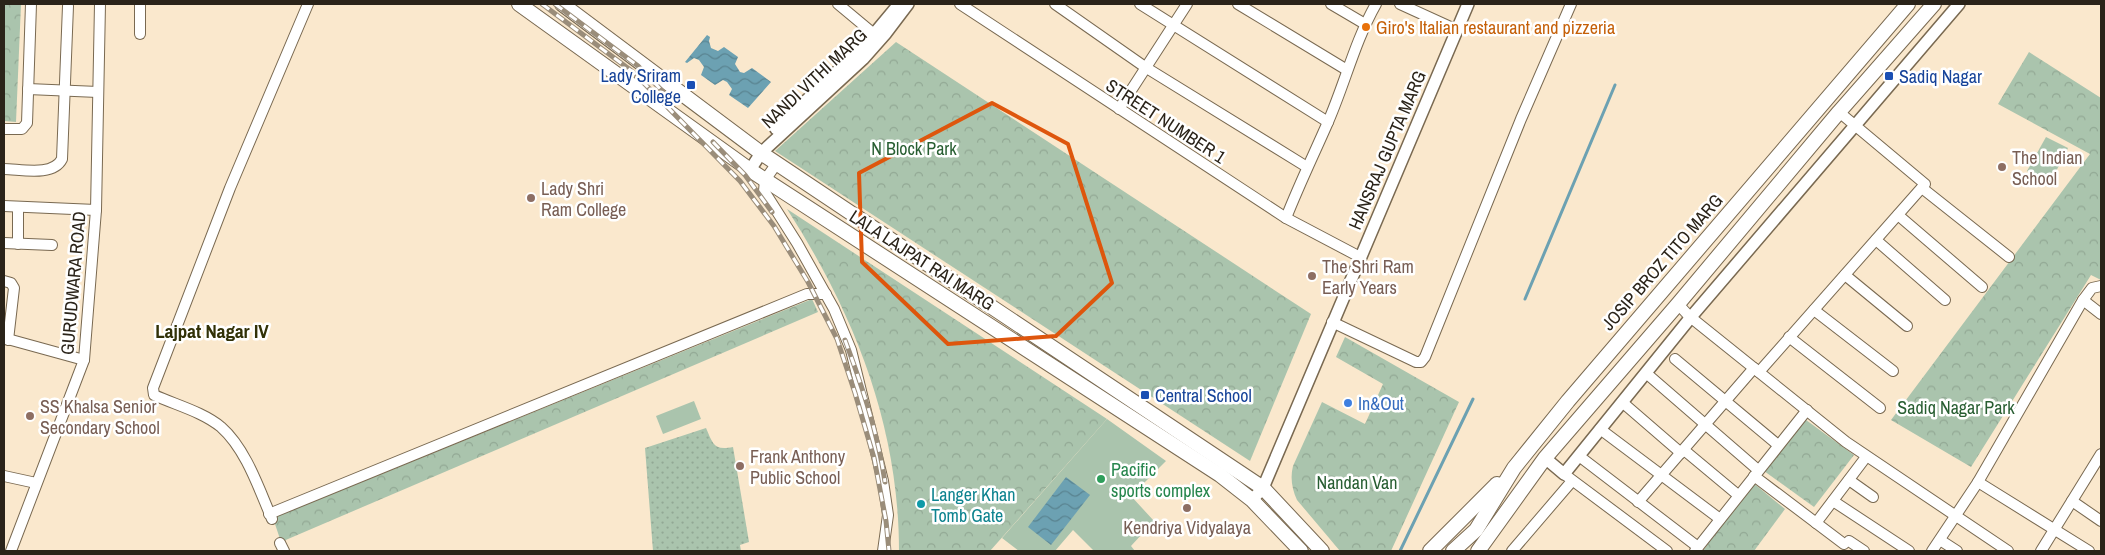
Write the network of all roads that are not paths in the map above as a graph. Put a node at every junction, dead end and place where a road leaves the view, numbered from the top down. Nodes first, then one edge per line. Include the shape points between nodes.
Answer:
1 (31, 4) edge
2 (100, 4) edge
3 (140, 4) edge
4 (308, 4) edge
5 (519, 4) edge
6 (562, 4) edge
7 (838, 4) edge
8 (899, 4) edge
9 (908, 4) edge
10 (960, 4) edge
11 (1055, 4) edge
12 (1140, 4) edge
13 (1187, 4) edge
14 (1238, 4) edge
15 (1331, 4) edge
16 (1376, 4) edge
17 (1400, 4) edge
18 (1468, 4) edge
19 (1571, 4) edge
20 (1908, 4) edge
21 (1934, 4) edge
22 (1959, 4) edge
23 (68, 6) dead end
24 (1365, 24) junction
25 (1172, 25) junction
26 (1457, 30) junction
27 (140, 34) dead end
28 (877, 37) junction
29 (1145, 67) junction
30 (1347, 70) junction
31 (28, 89) junction
32 (66, 90) junction
33 (98, 92) junction
34 (1119, 109) junction
35 (1839, 112) junction
36 (1328, 122) junction
37 (1855, 125) junction
38 (4, 129) edge
39 (758, 150) junction
40 (777, 163) junction
41 (1307, 167) junction
42 (747, 168) junction
43 (4, 169) edge
44 (765, 180) junction
45 (1922, 188) junction
46 (4, 206) edge
47 (18, 206) junction
48 (96, 210) junction
49 (1898, 215) junction
50 (1286, 218) junction
51 (1876, 240) junction
52 (4, 243) edge
53 (18, 244) junction
54 (52, 245) dead end
55 (905, 249) junction
56 (2010, 257) dead end
57 (1360, 258) junction
58 (896, 265) junction
59 (930, 266) junction
60 (1845, 275) junction
61 (919, 280) junction
62 (4, 281) edge
63 (2101, 286) edge
64 (1982, 287) dead end
65 (826, 294) junction
66 (1945, 300) dead end
67 (2082, 300) junction
68 (1678, 304) junction
69 (1814, 310) junction
70 (2101, 314) edge
71 (1691, 317) junction
72 (1332, 322) junction
73 (1907, 326) dead end
74 (1790, 337) junction
75 (6, 339) edge
76 (1675, 359) dead end
77 (84, 360) junction
78 (1756, 370) junction
79 (1893, 371) dead end
80 (1646, 373) junction
81 (1725, 401) junction
82 (1622, 402) junction
83 (1880, 408) dead end
84 (1807, 410) junction
85 (1705, 425) junction
86 (1600, 429) junction
87 (1778, 446) junction
88 (1682, 451) junction
89 (2101, 454) edge
90 (1579, 456) junction
91 (1866, 457) junction
92 (1545, 458) junction
93 (1514, 468) junction
94 (1756, 473) junction
95 (4, 476) edge
96 (1661, 476) junction
97 (1568, 478) junction
98 (1849, 480) junction
99 (1978, 482) junction
100 (36, 484) junction
101 (1263, 488) junction
102 (1738, 495) junction
103 (1873, 497) dead end
104 (1252, 500) junction
105 (1833, 501) junction
106 (1638, 502) junction
107 (2072, 502) junction
108 (1957, 516) junction
109 (1720, 519) junction
110 (2101, 521) edge
111 (1816, 523) junction
112 (2054, 530) junction
113 (1940, 540) junction
114 (1696, 549) edge
115 (11, 551) edge
116 (884, 551) edge
117 (1301, 551) edge
118 (1322, 551) edge
119 (1430, 551) edge
120 (1453, 551) edge
121 (1478, 551) edge
122 (1512, 551) edge
123 (1667, 551) edge
124 (1864, 551) edge
125 (1909, 551) edge
126 (1932, 551) edge
127 (1957, 551) edge
128 (2008, 551) edge
129 (2041, 551) edge
130 (2089, 551) edge

1 - 31 street
2 - 33 street, GURUDWARA ROAD
3 - 27 street
4 - 65 street via 230,188 153,388 154,395 221,427 250,467 270,516 807,294
5 - 42 main road, LALA LAJPAT RAI MARG
6 - 39 main road, LALA LAJPAT RAI MARG
7 - 28 street
8 - 28 street, NANDI VITHI MARG
9 - 28 street, NANDI VITHI MARG
10 - 34 street, STREET NUMBER 1
11 - 29 street
12 - 25 street
13 - 25 street
14 - 30 street
15 - 24 street
16 - 24 street
17 - 26 street
18 - 26 street, HANSRAJ GUPTA MARG
19 - 72 street via 1425,357 1416,362
20 - 93 main road, JOSIP BROZ TITO MARG
21 - 35 main road
22 - 37 street
23 - 32 street
24 - 30 street
25 - 29 street
25 - 36 street
26 - 57 street, HANSRAJ GUPTA MARG
28 - 39 street, NANDI VITHI MARG
29 - 34 street
29 - 41 street
30 - 36 street
31 - 32 street
31 - 38 street via 25,127
32 - 33 street
32 - 43 street via 62,159 59,164 49,170
33 - 48 street, GURUDWARA ROAD
34 - 50 street, STREET NUMBER 1
35 - 37 street
35 - 68 main road
36 - 41 street
37 - 45 street via 1924,182
37 - 71 street
39 - 40 main road, LALA LAJPAT RAI MARG
39 - 42 street, NANDI VITHI MARG
40 - 44 street
40 - 55 main road, LALA LAJPAT RAI MARG
41 - 50 street
42 - 44 main road, LALA LAJPAT RAI MARG
44 - 58 main road, LALA LAJPAT RAI MARG
44 - 65 street via 764,191
45 - 49 street
45 - 56 street
46 - 47 street
47 - 48 street
47 - 53 street
48 - 77 street, GURUDWARA ROAD
49 - 51 street
49 - 64 street
50 - 57 street, STREET NUMBER 1
51 - 60 street
51 - 66 street
52 - 53 street
53 - 54 street
55 - 58 main road
55 - 59 main road, LALA LAJPAT RAI MARG
57 - 72 street, HANSRAJ GUPTA MARG
58 - 61 main road, LALA LAJPAT RAI MARG
59 - 61 main road
59 - 101 main road, LALA LAJPAT RAI MARG
60 - 69 street
60 - 73 street
61 - 104 main road, LALA LAJPAT RAI MARG via 1220,475
62 - 75 street via 14,288
63 - 67 street via 2092,288
65 - 116 street via 851,350 881,472 888,515
67 - 70 street
67 - 99 street
68 - 71 street
68 - 92 main road
69 - 74 street
69 - 79 street
71 - 78 street
71 - 80 street
72 - 101 street, HANSRAJ GUPTA MARG
74 - 78 street
74 - 83 street
75 - 77 street
76 - 81 street
77 - 100 street, GURUDWARA ROAD
78 - 81 street
78 - 84 street
80 - 82 street
80 - 85 street
81 - 85 street
81 - 87 street
82 - 86 street
82 - 88 street
84 - 87 street
84 - 91 street
85 - 88 street
85 - 94 street
86 - 90 street
86 - 96 street
87 - 94 street
88 - 96 street
88 - 102 street
89 - 107 street
90 - 97 street
90 - 106 street
91 - 98 street
91 - 108 street
92 - 97 street
92 - 121 main road
93 - 119 main road
93 - 120 main road, JOSIP BROZ TITO MARG via 1476,530
94 - 102 street
94 - 111 street
95 - 100 street
96 - 106 street
96 - 109 street
97 - 122 street
97 - 123 street
98 - 103 street
98 - 105 street
99 - 108 street
99 - 112 street
100 - 115 street, GURUDWARA ROAD
101 - 104 street, HANSRAJ GUPTA MARG
101 - 118 main road, LALA LAJPAT RAI MARG
102 - 109 street
104 - 117 main road, LALA LAJPAT RAI MARG
105 - 111 street
105 - 125 street
106 - 114 street
107 - 110 street
107 - 112 street
108 - 113 street
108 - 128 street
109 - 114 street
111 - 124 street
112 - 129 street
112 - 130 street
113 - 126 street
113 - 127 street

